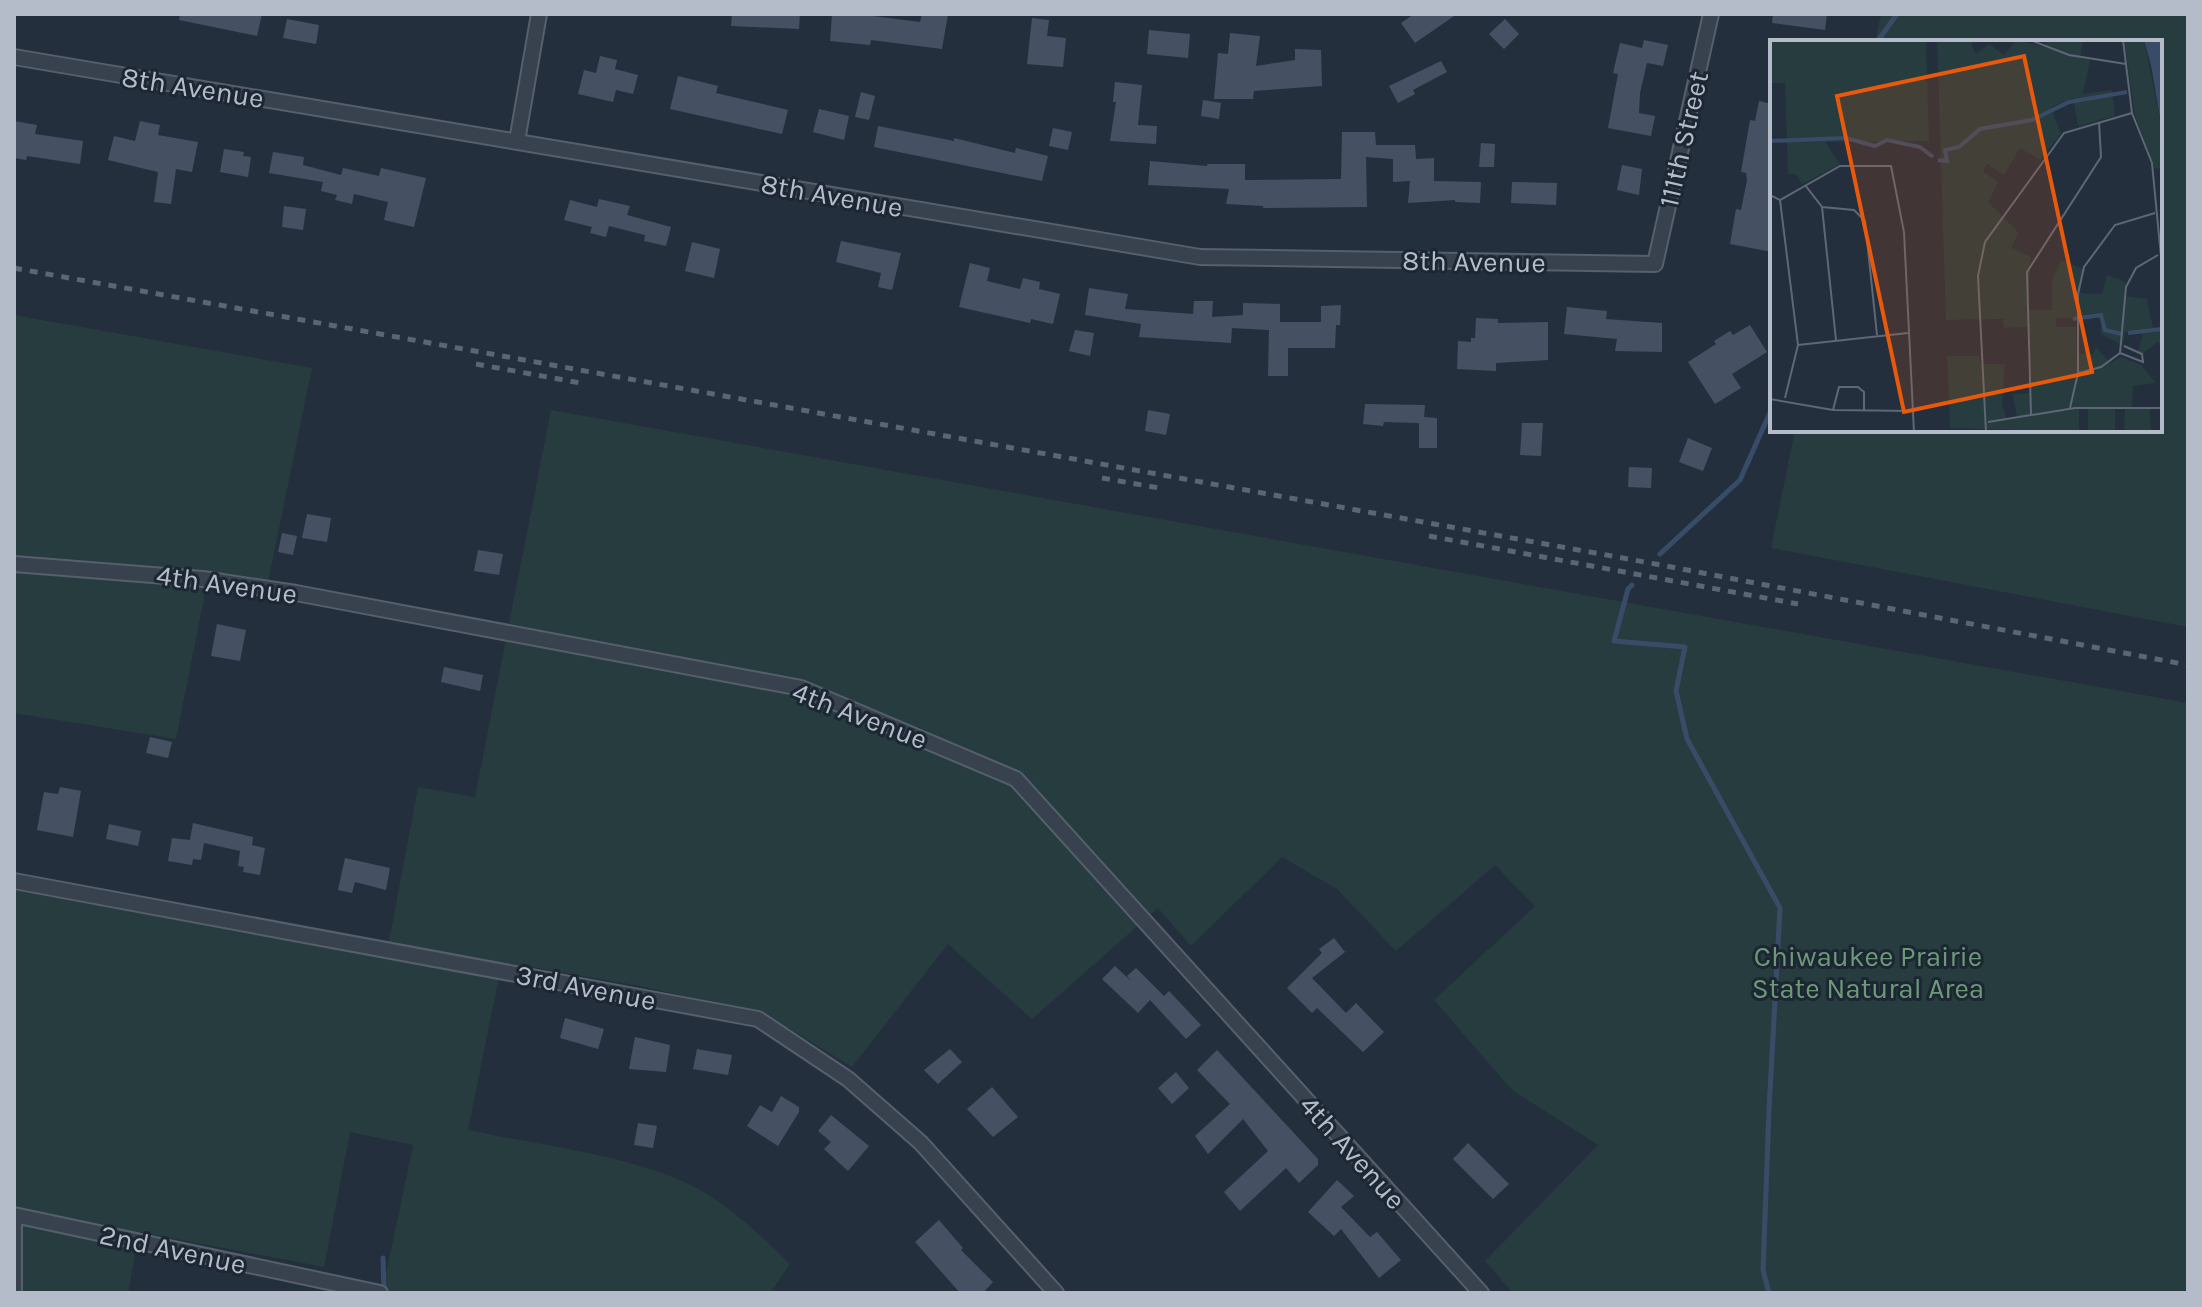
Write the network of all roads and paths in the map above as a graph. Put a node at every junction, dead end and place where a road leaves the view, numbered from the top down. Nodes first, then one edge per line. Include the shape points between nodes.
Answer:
1 (539, 14) edge
2 (1711, 14) edge
3 (14, 57) edge
4 (517, 141) junction
5 (1655, 264) joint
6 (14, 564) edge
7 (14, 881) edge
8 (14, 1215) edge
9 (14, 1293) edge
10 (380, 1293) edge
11 (1056, 1293) edge
12 (1481, 1293) edge

1 - 4 street
2 - 5 street, 111th Street
3 - 4 street, 8th Avenue
4 - 5 street, 8th Avenue via 1200,257
6 - 12 street, 4th Avenue via 203,579 296,593 801,688 1016,779
7 - 11 street, 3rd Avenue via 758,1019 848,1079 921,1143
8 - 9 street
8 - 10 street, 2nd Avenue

